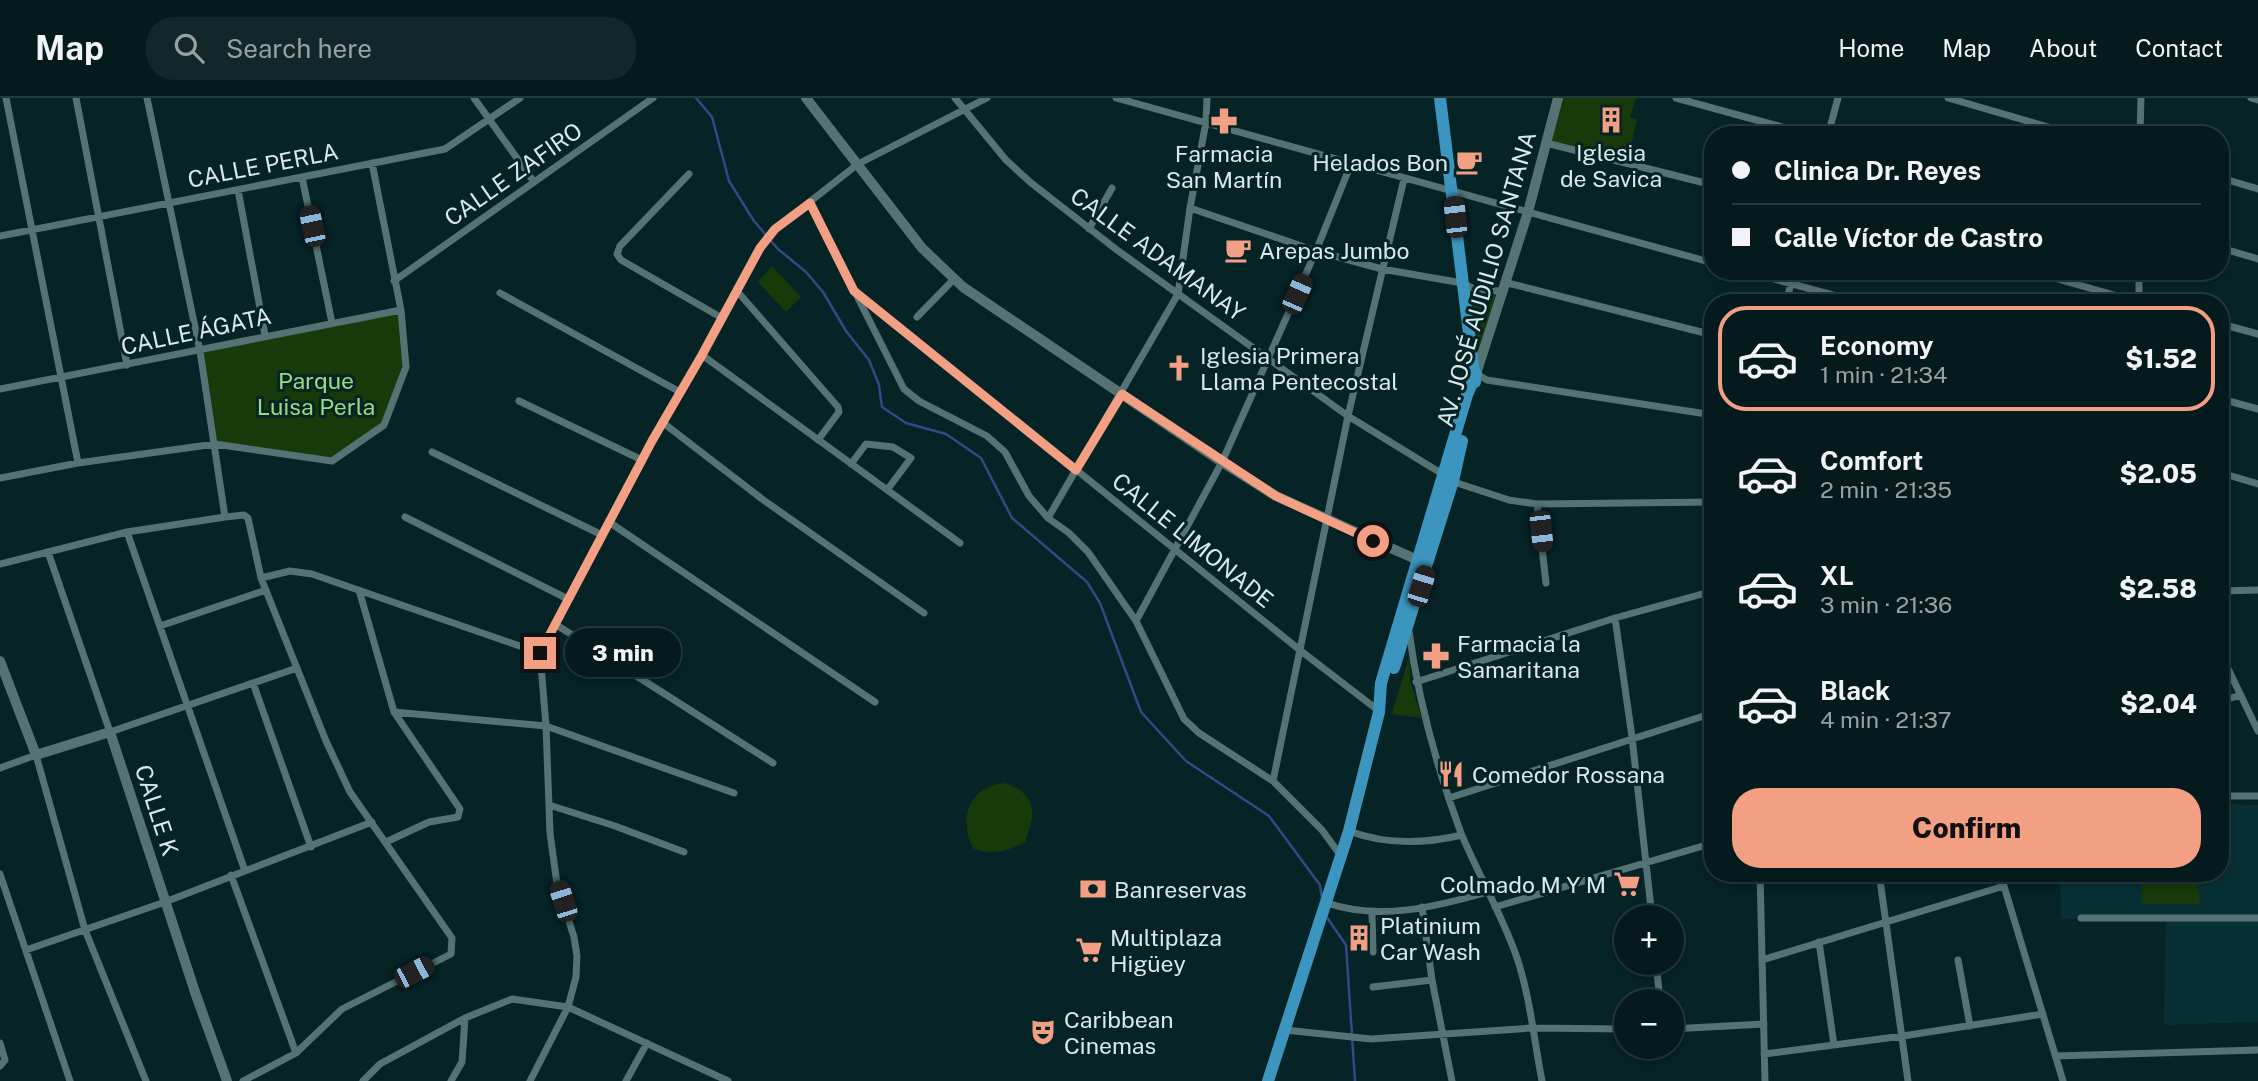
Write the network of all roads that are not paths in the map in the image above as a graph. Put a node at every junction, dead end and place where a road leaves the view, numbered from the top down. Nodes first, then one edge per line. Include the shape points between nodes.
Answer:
1 (6, 98) edge
2 (76, 98) edge
3 (147, 98) edge
4 (474, 98) edge
5 (520, 98) edge
6 (653, 98) edge
7 (806, 98) edge
8 (954, 98) edge
9 (987, 98) edge
10 (1116, 98) edge
11 (1207, 98) edge
12 (1440, 98) edge
13 (1558, 98) edge
14 (1676, 98) edge
15 (1838, 98) edge
16 (1948, 98) edge
17 (2141, 98) edge
18 (2251, 98) edge
19 (2258, 100) edge
20 (963, 110) junction
21 (489, 120) junction
22 (1206, 122) junction
23 (1778, 126) edge
24 (1830, 126) edge
25 (2045, 126) edge
26 (2140, 126) edge
27 (1546, 143) junction
28 (372, 163) junction
29 (858, 164) junction
30 (1351, 164) junction
31 (689, 174) dead end
32 (302, 177) junction
33 (1404, 179) junction
34 (2229, 180) edge
35 (534, 182) junction
36 (1704, 183) edge
37 (1112, 188) dead end
38 (2258, 189) edge
39 (238, 190) junction
40 (1452, 190) junction
41 (810, 203) junction
42 (167, 204) junction
43 (1190, 208) junction
44 (1528, 212) junction
45 (99, 217) junction
46 (1089, 229) junction
47 (32, 230) junction
48 (0, 236) edge
49 (2229, 250) edge
50 (1316, 251) junction
51 (2258, 259) edge
52 (1704, 261) edge
53 (1382, 268) junction
54 (954, 278) junction
55 (1777, 280) edge
56 (1792, 280) edge
57 (2062, 280) edge
58 (394, 281) junction
59 (1462, 283) junction
60 (1791, 284) junction
61 (1503, 286) junction
62 (737, 291) junction
63 (854, 291) junction
64 (500, 293) dead end
65 (1178, 294) junction
66 (1788, 294) edge
67 (1828, 294) edge
68 (2112, 294) edge
69 (401, 310) junction
70 (917, 317) dead end
71 (722, 318) junction
72 (332, 323) junction
73 (2229, 326) edge
74 (1704, 333) edge
75 (2258, 334) edge
76 (265, 335) junction
77 (200, 351) junction
78 (702, 355) junction
79 (1268, 359) junction
80 (128, 365) junction
81 (1476, 374) junction
82 (61, 378) junction
83 (0, 389) edge
84 (680, 392) junction
85 (1122, 394) junction
86 (519, 401) dead end
87 (2229, 401) edge
88 (2258, 409) edge
89 (1704, 414) edge
90 (1348, 416) junction
91 (662, 422) junction
92 (818, 440) junction
93 (215, 444) junction
94 (432, 452) dead end
95 (642, 460) junction
96 (1222, 462) junction
97 (78, 463) junction
98 (851, 464) junction
99 (1076, 470) junction
100 (2229, 475) edge
101 (0, 478) edge
102 (1449, 478) junction
103 (2258, 484) edge
104 (887, 490) junction
105 (1704, 502) edge
106 (1537, 505) junction
107 (225, 517) junction
108 (405, 517) dead end
109 (1048, 518) junction
110 (1328, 520) junction
111 (609, 522) junction
112 (127, 532) junction
113 (602, 535) junction
114 (960, 543) dead end
115 (1175, 550) junction
116 (48, 552) junction
117 (1423, 563) junction
118 (0, 564) edge
119 (261, 578) junction
120 (1546, 583) dead end
121 (266, 590) junction
122 (359, 590) junction
123 (2258, 590) edge
124 (2229, 591) edge
125 (1704, 593) edge
126 (568, 599) junction
127 (924, 613) dead end
128 (1615, 618) junction
129 (1136, 621) junction
130 (555, 624) junction
131 (160, 626) junction
132 (1408, 628) junction
133 (1301, 651) junction
134 (540, 653) junction
135 (0, 661) edge
136 (297, 668) junction
137 (2229, 670) edge
138 (1416, 682) junction
139 (253, 683) junction
140 (2241, 695) junction
141 (2229, 699) edge
142 (875, 702) dead end
143 (188, 705) junction
144 (394, 712) junction
145 (1379, 712) junction
146 (1704, 716) edge
147 (546, 726) junction
148 (2258, 731) edge
149 (110, 732) junction
150 (1632, 737) junction
151 (36, 755) junction
152 (773, 763) dead end
153 (0, 768) edge
154 (1273, 781) junction
155 (734, 793) dead end
156 (2229, 796) edge
157 (2258, 796) edge
158 (1449, 798) junction
159 (549, 805) junction
160 (372, 822) junction
161 (1349, 831) junction
162 (1462, 835) junction
163 (386, 842) junction
164 (311, 846) junction
165 (1704, 847) edge
166 (684, 852) dead end
167 (1341, 857) junction
168 (1646, 864) junction
169 (245, 871) junction
170 (0, 874) edge
171 (231, 875) junction
172 (1760, 882) edge
173 (1880, 882) edge
174 (2003, 882) edge
175 (2004, 886) junction
176 (1488, 892) junction
177 (165, 902) junction
178 (1326, 905) junction
179 (1651, 905) edge
180 (1422, 907) junction
181 (1495, 907) junction
182 (1372, 913) junction
183 (2081, 918) dead end
184 (2258, 918) edge
185 (1887, 921) junction
186 (85, 930) junction
187 (1819, 942) junction
188 (26, 950) junction
189 (1373, 953) dead end
190 (1762, 960) junction
191 (1958, 960) dead end
192 (1432, 981) junction
193 (1373, 987) dead end
194 (568, 1007) junction
195 (2043, 1014) junction
196 (465, 1018) junction
197 (1763, 1024) junction
198 (1970, 1026) junction
199 (1532, 1028) junction
200 (1684, 1028) edge
201 (1614, 1029) edge
202 (1285, 1030) junction
203 (1443, 1033) junction
204 (1903, 1037) junction
205 (0, 1043) edge
206 (647, 1043) junction
207 (1834, 1045) junction
208 (2258, 1050) edge
209 (296, 1053) junction
210 (1763, 1054) junction
211 (2056, 1056) junction
212 (0, 1066) edge
213 (716, 1079) edge
214 (70, 1081) edge
215 (146, 1081) edge
216 (228, 1081) edge
217 (243, 1081) edge
218 (363, 1081) edge
219 (451, 1081) edge
220 (530, 1081) edge
221 (626, 1081) edge
222 (728, 1081) edge
223 (1268, 1081) edge
224 (1452, 1081) edge
225 (1542, 1081) edge
226 (1765, 1081) edge
227 (1908, 1081) edge
228 (2063, 1081) edge

1 - 47 street
2 - 45 street
3 - 42 street
4 - 21 street
5 - 21 street, CALLE PERLA
6 - 35 street, CALLE ZAFIRO
7 - 29 main road
8 - 20 street, CALLE ADAMANAY
9 - 20 street
10 - 22 street
11 - 22 street
12 - 40 main road
13 - 27 main road, AV. JOSÉ AUDILIO SANTANA
14 - 23 street
15 - 24 street
16 - 25 street
17 - 26 street
18 - 19 street
20 - 29 street
20 - 46 street, CALLE ADAMANAY via 1006,160
21 - 28 street, CALLE PERLA via 445,149
21 - 35 street
22 - 30 street
22 - 43 street
27 - 36 street
27 - 44 main road, AV. JOSÉ AUDILIO SANTANA
28 - 32 street, CALLE PERLA
28 - 58 street
29 - 41 street
29 - 54 main road via 922,248
30 - 33 street
30 - 50 street
31 - 71 street via 617,254
32 - 39 street, CALLE PERLA
32 - 72 street
33 - 40 street
33 - 53 street
34 - 38 street
35 - 58 street, CALLE ZAFIRO
37 - 46 street
39 - 42 street, CALLE PERLA
39 - 76 street
40 - 44 street
40 - 59 main road
41 - 62 street via 775,229
41 - 63 street
42 - 45 street, CALLE PERLA
42 - 77 street
43 - 50 street
43 - 65 street
44 - 52 street
44 - 61 main road, AV. JOSÉ AUDILIO SANTANA
45 - 47 street, CALLE PERLA
45 - 80 street
46 - 65 street, CALLE ADAMANAY
47 - 48 street, CALLE PERLA
47 - 82 street
49 - 51 street
50 - 53 street
50 - 79 street
53 - 59 street
53 - 90 street
54 - 70 street
54 - 85 main road
55 - 60 street
56 - 60 street
57 - 68 street
58 - 69 street
59 - 61 street via 1476,290
59 - 81 main road
60 - 66 street
60 - 67 street
61 - 74 street
61 - 81 main road, AV. JOSÉ AUDILIO SANTANA
62 - 71 street
62 - 92 street via 838,407
63 - 99 street, CALLE LIMONADE
63 - 109 street via 904,389 987,436 1005,452 1029,496
64 - 84 street
65 - 79 street, CALLE ADAMANAY
65 - 85 street
69 - 72 street, CALLE ÁGATA
69 - 93 street via 406,367 384,425 332,461
71 - 78 street
72 - 76 street, CALLE ÁGATA
73 - 75 street
76 - 77 street, CALLE ÁGATA
77 - 80 street, CALLE ÁGATA
77 - 93 street
78 - 84 street
78 - 92 street
79 - 90 street, CALLE ADAMANAY
79 - 96 street
80 - 82 street, CALLE ÁGATA
81 - 89 street via 1487,380
81 - 102 main road
82 - 83 street, CALLE ÁGATA
82 - 97 street
84 - 91 street
85 - 96 main road
85 - 99 street
86 - 95 street
87 - 88 street
90 - 102 street, CALLE ADAMANAY
90 - 110 street
91 - 95 street
91 - 127 street
92 - 98 street
93 - 97 street
93 - 107 street
94 - 113 street
95 - 111 street
96 - 110 main road via 1276,496
96 - 115 street
97 - 101 street
98 - 104 street
98 - 104 street via 866,444 890,446 911,458
99 - 109 street
99 - 115 street, CALLE LIMONADE
100 - 103 street
102 - 106 street, CALLE ADAMANAY
102 - 117 main road
104 - 114 street
105 - 106 street, CALLE ADAMANAY
106 - 120 street
107 - 112 street
107 - 119 street via 248,518
108 - 126 street
109 - 129 street via 1088,552
110 - 117 main road
110 - 133 street
111 - 113 street
111 - 142 street
112 - 116 street
112 - 131 street
113 - 126 street
115 - 129 street
115 - 133 street, CALLE LIMONADE
116 - 118 street
116 - 149 street, CALLE K
117 - 132 main road
117 - 145 main road via 1381,682
119 - 121 street
119 - 122 street via 301,572
121 - 131 street
121 - 136 street
122 - 134 street
122 - 144 street
123 - 124 street
125 - 128 street
126 - 130 street
128 - 138 street
128 - 150 street
129 - 154 street via 1184,719
130 - 134 street
130 - 152 street
131 - 143 street
132 - 138 street
132 - 145 main road
133 - 145 street, CALLE LIMONADE
133 - 154 street
134 - 147 street
135 - 151 main road
136 - 139 street
136 - 160 street via 350,792
137 - 140 street
138 - 158 street
139 - 143 street
139 - 164 street
140 - 141 street
140 - 148 street
143 - 149 street
143 - 169 street
144 - 147 street
144 - 163 street via 461,813
145 - 161 main road
146 - 150 street
147 - 155 street
147 - 159 street
149 - 151 main road
149 - 177 main road, CALLE K
150 - 158 street
150 - 168 street
151 - 153 street
151 - 186 street
154 - 167 street via 1322,830
156 - 157 street
158 - 162 street
159 - 166 street
159 - 194 street via 557,884 577,956
160 - 163 street
160 - 164 street
161 - 162 street via 1399,841
161 - 167 main road
162 - 176 street
163 - 209 street via 452,938 451,954 342,1009
164 - 169 street
165 - 168 street
167 - 178 main road
168 - 179 street
168 - 181 street
169 - 171 street
170 - 188 street
171 - 177 street
171 - 209 street
172 - 190 street
173 - 185 street
174 - 175 street
175 - 185 street
175 - 195 street
176 - 180 street
176 - 181 street
177 - 186 street
177 - 216 main road, CALLE K
178 - 182 street
178 - 202 main road
180 - 182 street
180 - 192 street
181 - 199 street via 1516,956
182 - 189 street
183 - 184 street
185 - 187 street
185 - 204 street
186 - 188 street
186 - 215 street
187 - 190 street
187 - 207 street
188 - 214 street
190 - 197 street
191 - 198 street
192 - 193 street
192 - 203 street
194 - 196 street via 512,999
194 - 206 street
194 - 220 street
195 - 198 street
195 - 211 street
196 - 218 street via 380,1064
196 - 219 street via 462,1062
197 - 200 street
197 - 210 street
198 - 204 street
199 - 201 street
199 - 203 street
199 - 225 street
202 - 203 street via 1359,1038
202 - 223 main road
203 - 224 street
204 - 207 street
204 - 227 street
205 - 212 street via 5,1060
206 - 213 street
206 - 221 street
207 - 210 street
208 - 211 street
209 - 217 street
210 - 226 street
211 - 228 street
213 - 222 street

